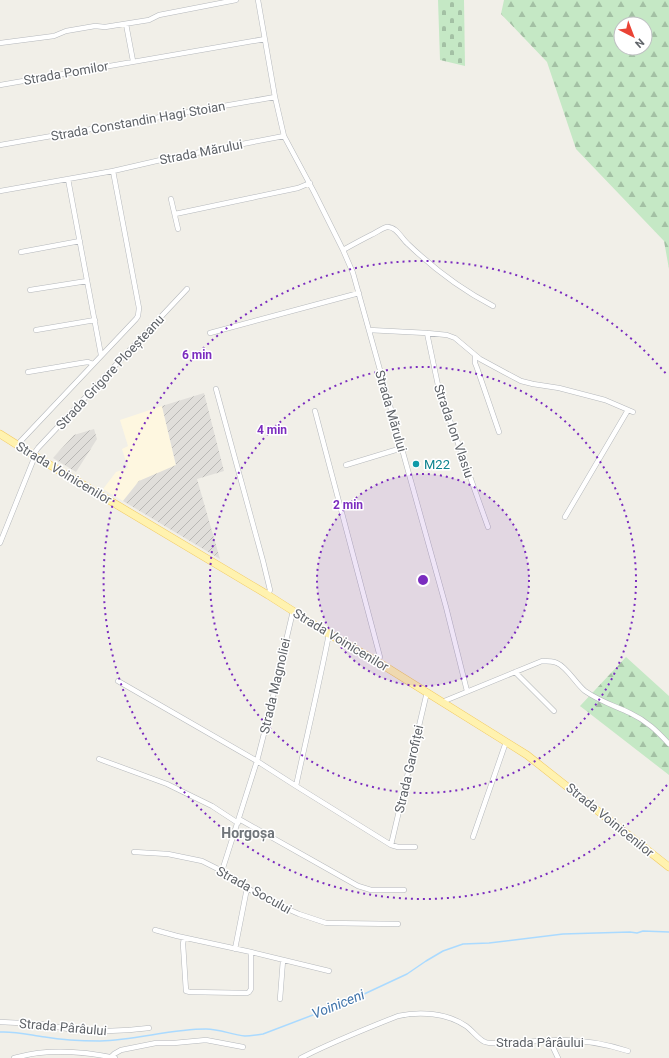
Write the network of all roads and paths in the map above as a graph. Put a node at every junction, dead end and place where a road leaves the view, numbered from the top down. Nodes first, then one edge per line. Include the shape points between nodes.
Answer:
1 (236, 0) edge
2 (258, 0) edge
3 (126, 24) junction
4 (265, 39) junction
5 (0, 43) edge
6 (133, 61) junction
7 (0, 85) edge
8 (275, 97) junction
9 (284, 136) junction
10 (0, 145) edge
11 (113, 171) junction
12 (68, 180) junction
13 (310, 183) junction
14 (0, 191) edge
15 (171, 199) dead end
16 (175, 214) junction
17 (178, 228) dead end
18 (80, 241) junction
19 (343, 250) junction
20 (21, 252) dead end
21 (87, 281) junction
22 (186, 289) dead end
23 (30, 290) dead end
24 (358, 292) junction
25 (493, 306) dead end
26 (95, 320) junction
27 (36, 330) dead end
28 (369, 330) junction
29 (210, 333) dead end
30 (427, 333) junction
31 (475, 354) junction
32 (102, 356) junction
33 (93, 364) junction
34 (28, 372) dead end
35 (216, 389) dead end
36 (628, 410) junction
37 (315, 411) dead end
38 (633, 412) dead end
39 (499, 432) dead end
40 (0, 434) edge
41 (17, 445) junction
42 (402, 448) junction
43 (34, 455) junction
44 (346, 465) dead end
45 (565, 518) dead end
46 (488, 527) dead end
47 (0, 543) edge
48 (268, 595) junction
49 (293, 611) junction
50 (330, 634) junction
51 (378, 662) junction
52 (515, 672) junction
53 (118, 681) dead end
54 (467, 691) junction
55 (427, 692) junction
56 (442, 702) junction
57 (554, 711) dead end
58 (506, 742) junction
59 (669, 744) edge
60 (99, 759) dead end
61 (257, 761) junction
62 (296, 786) junction
63 (239, 821) junction
64 (473, 837) dead end
65 (391, 845) junction
66 (415, 847) dead end
67 (134, 852) dead end
68 (669, 867) edge
69 (222, 871) junction
70 (247, 888) junction
71 (404, 890) dead end
72 (398, 924) dead end
73 (155, 930) dead end
74 (184, 938) junction
75 (235, 949) junction
76 (251, 952) junction
77 (283, 960) junction
78 (329, 971) dead end
79 (280, 999) dead end
80 (0, 1022) edge
81 (149, 1028) dead end
82 (550, 1041) junction
83 (243, 1047) dead end
84 (628, 1051) dead end
85 (113, 1057) edge
86 (14, 1058) edge
87 (301, 1058) edge
88 (558, 1058) edge

1 - 3 street
2 - 4 street, Strada Mărului
3 - 5 street via 95,26 66,31 54,36
3 - 6 street
4 - 6 street, Strada Pomilor
4 - 8 street, Strada Mărului
6 - 7 street, Strada Pomilor
8 - 9 street, Strada Mărului
8 - 10 street, Strada Constandin Hagi Stoian
9 - 11 street, Strada Mărului
9 - 13 street, Strada Mărului
11 - 12 street
11 - 32 street via 139,308 136,319
12 - 14 street
12 - 18 street
13 - 16 street via 298,188
13 - 19 street, Strada Mărului
15 - 16 street
16 - 17 street
18 - 20 street
18 - 21 street
19 - 24 street, Strada Mărului
19 - 25 street via 388,227 395,229 407,244 437,269 460,287
21 - 23 street
21 - 26 street
22 - 43 street, Strada Grigore Ploeșteanu
24 - 28 street, Strada Mărului
24 - 29 street
26 - 27 street
26 - 32 street
28 - 30 street
28 - 42 street, Strada Mărului
30 - 31 street via 455,338
30 - 46 street, Strada Ion Vlasiu via 439,390
31 - 36 street via 521,380 605,400
31 - 39 street via 475,363
32 - 33 street
33 - 34 street via 88,362
33 - 41 street
35 - 48 street via 263,561 270,590
36 - 38 street
36 - 45 street
37 - 51 street via 380,657
40 - 41 main road, Strada Voinicenilor
41 - 43 main road, Strada Voinicenilor
42 - 44 street
42 - 54 street, Strada Mărului
43 - 47 street
43 - 48 main road, Strada Voinicenilor
48 - 49 main road, Strada Voinicenilor
49 - 50 main road, Strada Voinicenilor
49 - 61 street, Strada Magnoliei
50 - 51 main road, Strada Voinicenilor
50 - 62 street
51 - 55 main road, Strada Voinicenilor
52 - 54 street
52 - 57 street
52 - 59 street via 542,661 558,663 586,692 651,725
53 - 61 street
54 - 56 street
55 - 56 main road, Strada Voinicenilor
55 - 65 street, Strada Garofiței
56 - 58 main road, Strada Voinicenilor
58 - 64 street
58 - 68 main road, Strada Voinicenilor via 546,769
60 - 63 street via 167,784
61 - 62 street
61 - 63 street, Strada Magnoliei
62 - 65 street
63 - 69 street, Strada Magnoliei
63 - 71 street via 358,886 371,890
65 - 66 street
67 - 69 street, Strada Socului via 168,854 202,861
69 - 70 street, Strada Socului
70 - 72 street, Strada Socului via 274,903 326,923
70 - 75 street
73 - 74 street
74 - 75 street
74 - 76 street via 186,990 190,992 249,992
75 - 76 street
76 - 77 street
77 - 78 street
77 - 79 street
80 - 81 street, Strada Pârâului via 41,1024 74,1030
82 - 84 street, Strada Pârâului via 592,1042
82 - 87 street, Strada Pârâului via 484,1042 466,1026 445,1016 406,1015 351,1034
82 - 88 street
83 - 85 street, Strada Pârâului via 206,1040 156,1042 121,1050
85 - 86 street, Strada Pârâului via 49,1052

